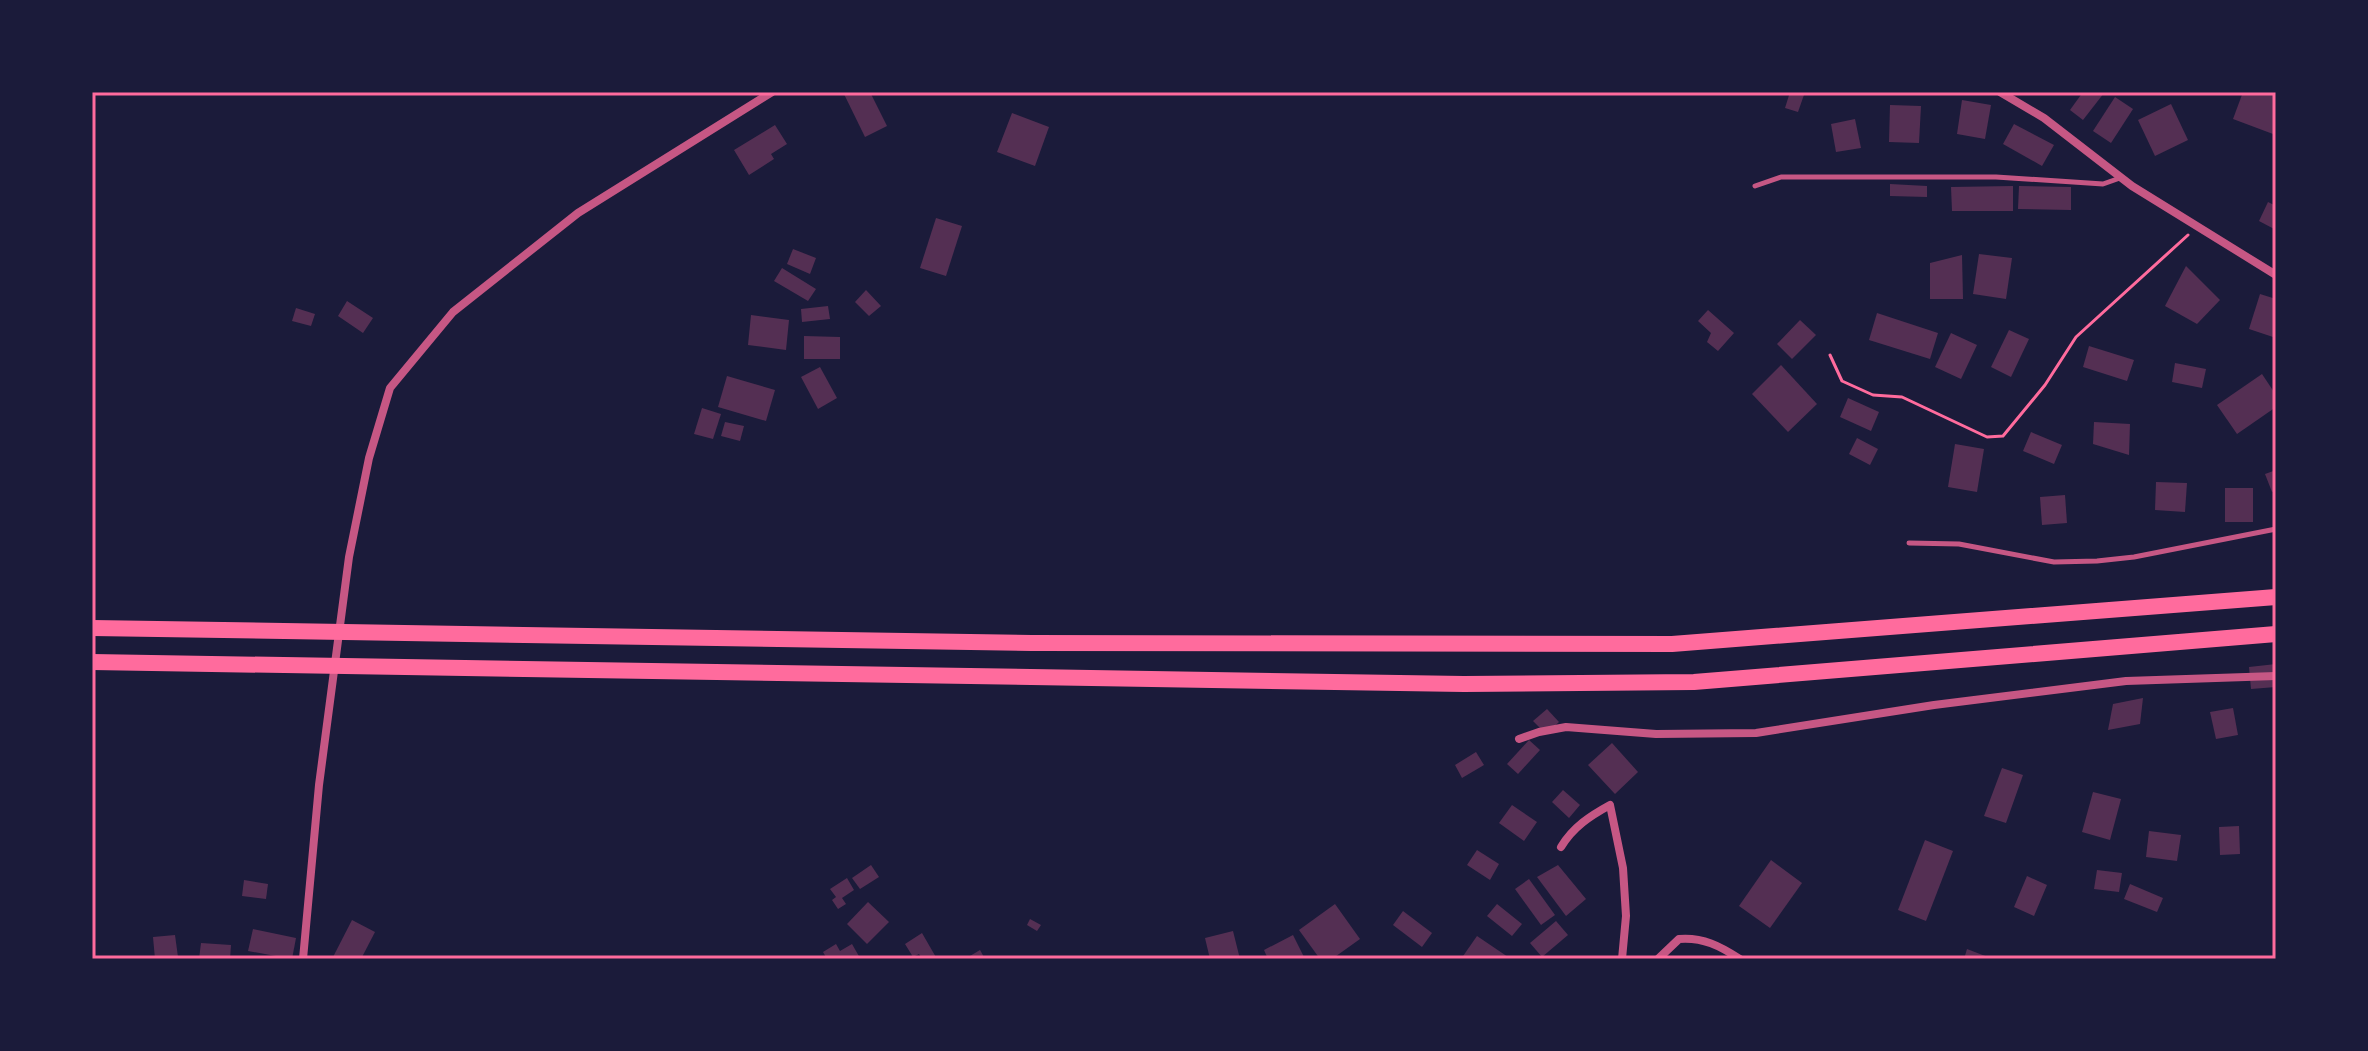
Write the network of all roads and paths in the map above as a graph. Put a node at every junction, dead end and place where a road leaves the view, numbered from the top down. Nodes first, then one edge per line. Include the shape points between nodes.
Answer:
1 (772, 92) edge
2 (2000, 92) edge
3 (2121, 177) junction
4 (1755, 186) dead end
5 (2191, 232) dead end
6 (2276, 275) edge
7 (1830, 355) dead end
8 (2276, 529) edge
9 (1909, 543) dead end
10 (2276, 597) edge
11 (92, 628) edge
12 (2276, 634) edge
13 (92, 662) edge
14 (2276, 676) edge
15 (1519, 739) dead end
16 (1561, 847) dead end
17 (303, 959) edge
18 (1622, 959) edge
19 (1658, 959) edge
20 (1740, 959) edge

1 - 17 street via 578,213 453,312 390,388 349,557
2 - 3 street via 2044,118
3 - 4 lane via 2103,184 1996,177 1781,177
3 - 6 street
5 - 7 path via 2076,337 2003,436 1987,437 1902,397 1873,395 1842,381
8 - 9 lane via 2097,561 2054,562 1959,544
10 - 11 highway via 1672,644 1032,643
12 - 13 highway via 1694,682 1090,679
14 - 15 street via 2126,681 1756,733 1656,734 1566,727
16 - 18 street via 1589,816 1610,805 1623,868
19 - 20 street via 1679,939 1696,938

